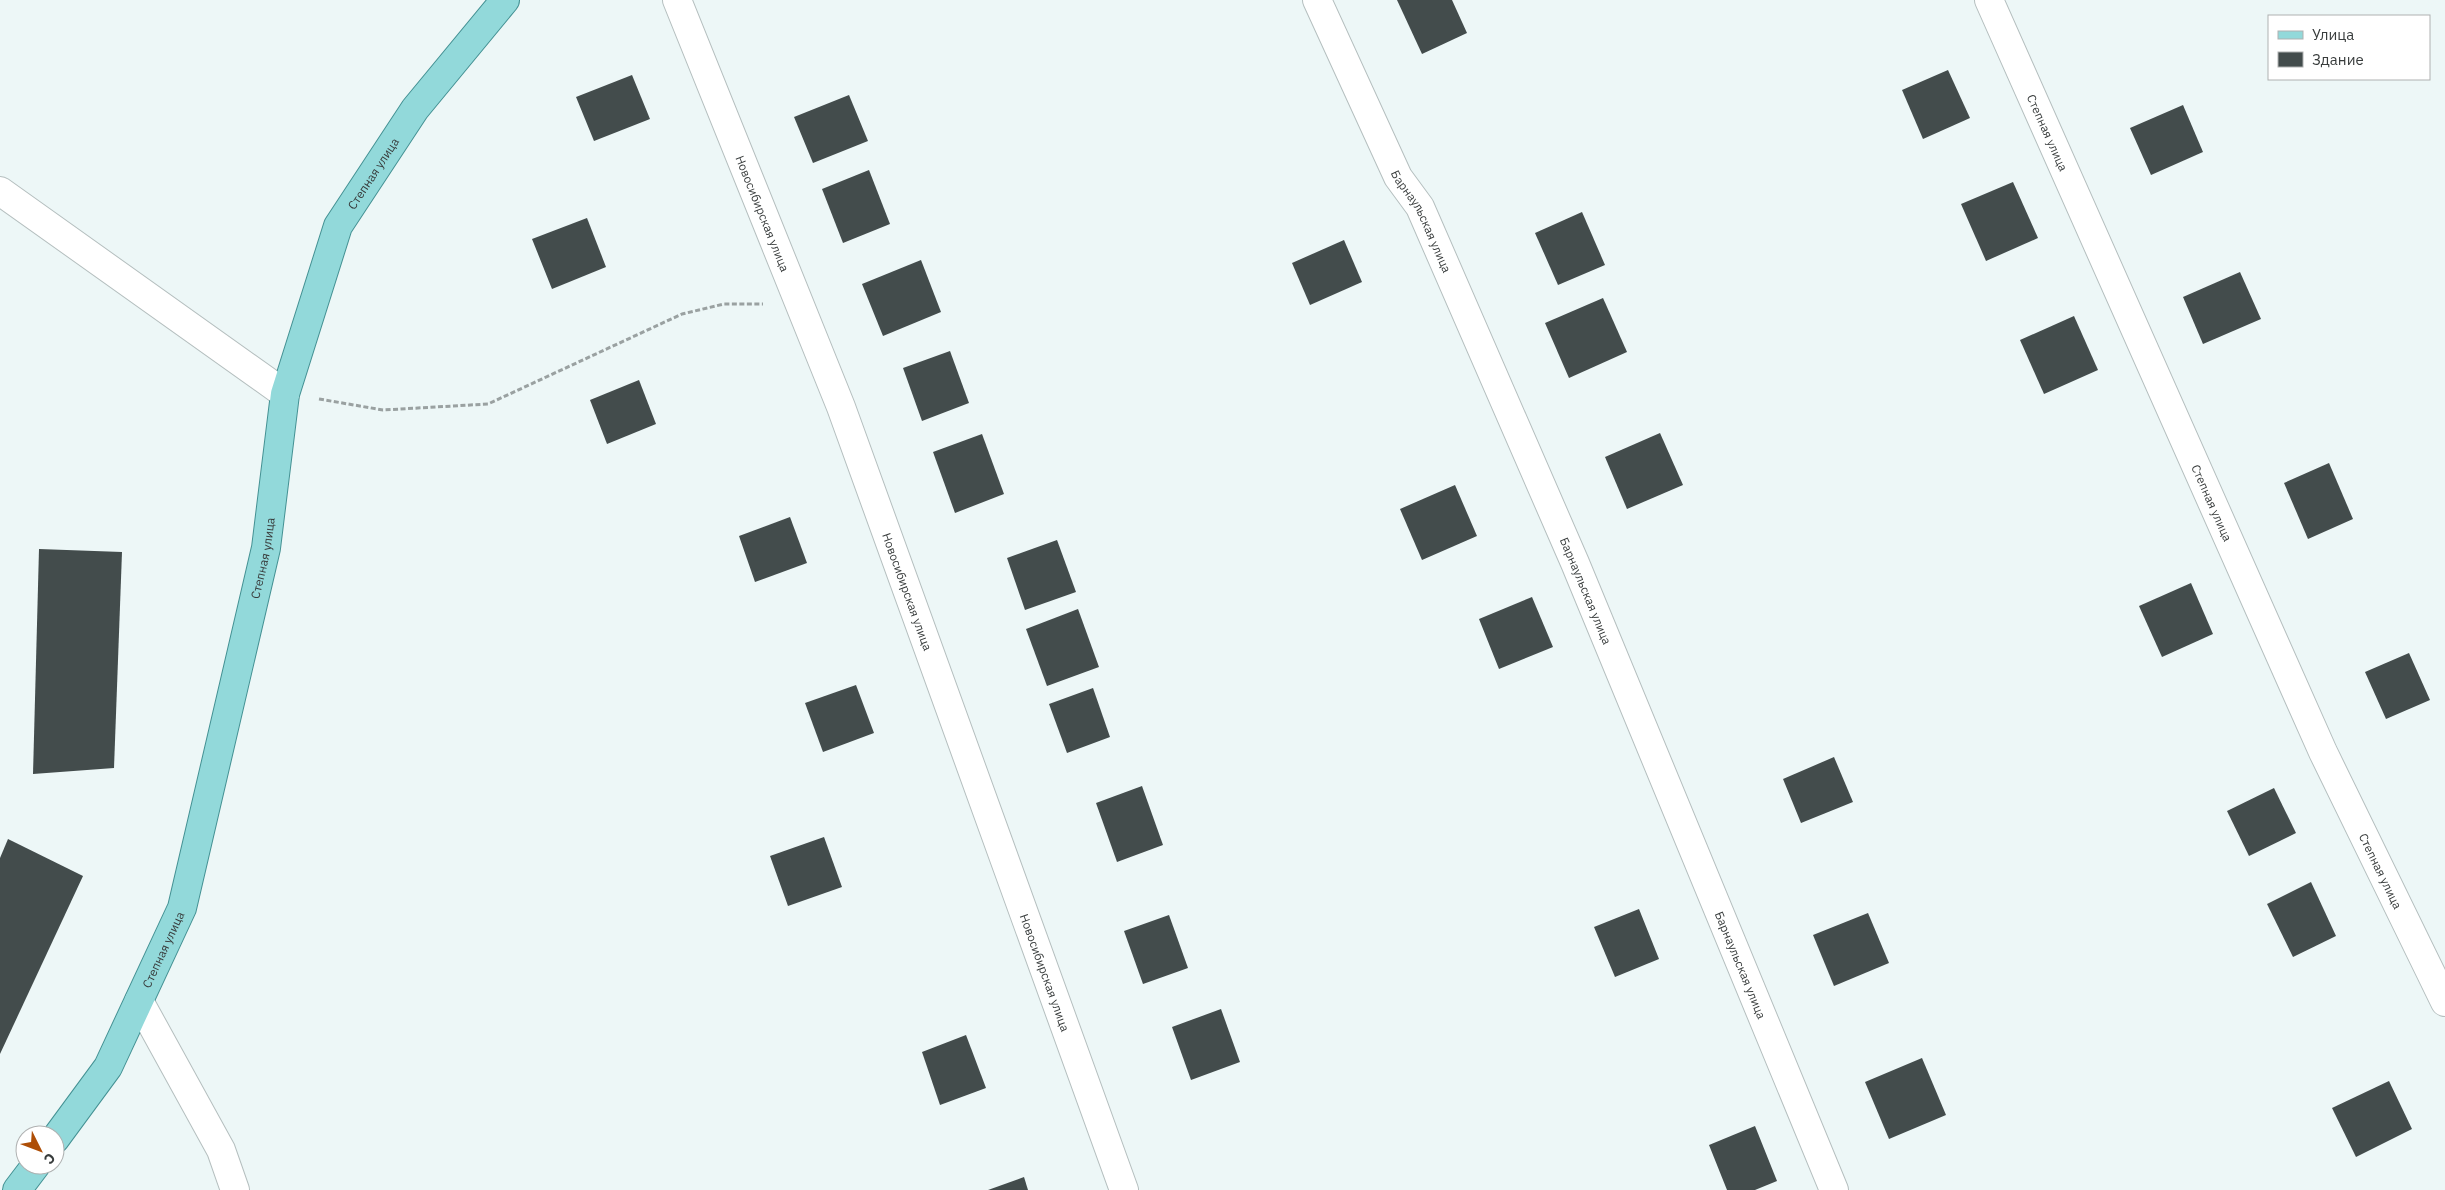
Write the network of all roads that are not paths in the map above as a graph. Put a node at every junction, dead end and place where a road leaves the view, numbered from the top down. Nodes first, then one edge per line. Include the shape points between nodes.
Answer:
1 (505, 0) edge
2 (677, 0) edge
3 (1317, 0) edge
4 (1989, 0) edge
5 (0, 191) edge
6 (285, 394) junction
7 (139, 1001) junction
8 (2445, 1002) edge
9 (65, 1125) edge
10 (28, 1175) edge
11 (17, 1190) edge
12 (235, 1190) edge
13 (1124, 1190) edge
14 (1834, 1190) edge

1 - 6 main road, Степная улица via 415,109 338,226
2 - 13 street, Новосибирская улица via 841,408
3 - 14 street, Барнаульская улица via 1398,177 1420,207 1575,563
4 - 8 street, Степная улица via 2323,752
5 - 6 street
6 - 7 main road, Степная улица via 266,548 182,908
7 - 9 main road, Степная улица via 108,1067
7 - 12 street via 221,1150
10 - 11 main road

